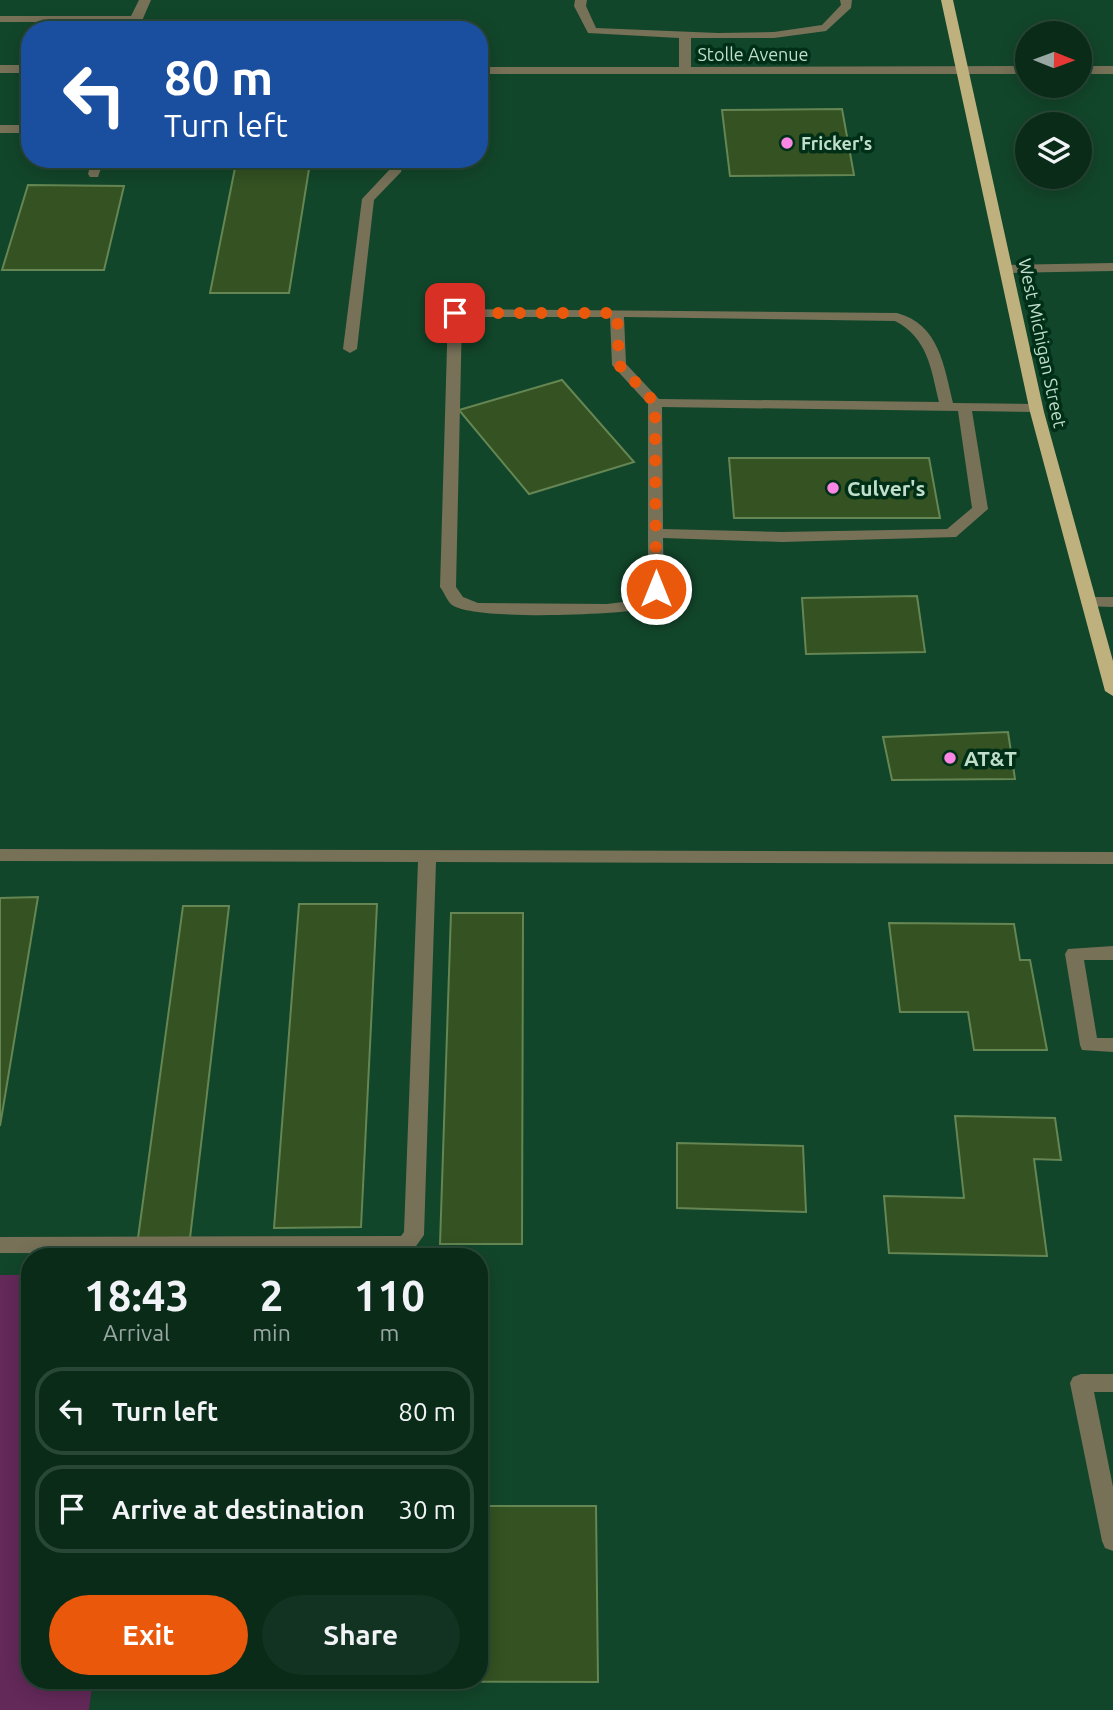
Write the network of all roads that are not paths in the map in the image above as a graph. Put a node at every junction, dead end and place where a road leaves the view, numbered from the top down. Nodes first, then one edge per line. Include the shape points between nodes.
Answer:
1 (145, 0) edge
2 (581, 0) edge
3 (846, 0) edge
4 (947, 0) edge
5 (0, 19) edge
6 (45, 21) edge
7 (136, 21) edge
8 (685, 35) junction
9 (0, 69) edge
10 (21, 69) edge
11 (964, 70) junction
12 (1015, 70) edge
13 (1092, 70) edge
14 (1113, 70) edge
15 (488, 71) edge
16 (685, 72) junction
17 (0, 129) edge
18 (21, 129) edge
19 (95, 168) edge
20 (397, 168) edge
21 (94, 174) dead end
22 (1113, 267) edge
23 (1007, 269) junction
24 (617, 313) junction
25 (350, 349) dead end
26 (655, 403) junction
27 (947, 407) junction
28 (964, 407) junction
29 (1036, 408) junction
30 (656, 533) junction
31 (1113, 601) edge
32 (1090, 602) junction
33 (1113, 691) edge
34 (0, 855) edge
35 (428, 856) junction
36 (1113, 858) edge
37 (1113, 953) edge
38 (1113, 1045) edge
39 (0, 1245) edge
40 (1113, 1383) edge
41 (1113, 1541) edge

1 - 7 street
2 - 8 street via 592,31
3 - 8 street via 847,6 826,28 774,36
4 - 11 main road, West Michigan Street
5 - 6 street
8 - 16 street
9 - 10 street
11 - 12 street, Stolle Avenue
11 - 16 street, Stolle Avenue
11 - 23 main road, West Michigan Street
13 - 14 street
15 - 16 street, Stolle Avenue
17 - 18 street
19 - 21 street
20 - 25 street via 368,199
22 - 23 street
23 - 29 main road, West Michigan Street
24 - 26 street via 619,365
24 - 27 street via 897,317 914,323 929,339
24 - 30 street via 455,313 448,587 457,601 475,608 607,609 644,604 656,589
26 - 27 street
26 - 30 street
27 - 28 street
28 - 29 street
28 - 30 street via 980,509 951,534 782,537
29 - 32 main road, West Michigan Street
31 - 32 street
32 - 33 main road, West Michigan Street
34 - 35 street
35 - 36 street
35 - 39 street via 414,1235 407,1243
37 - 38 street via 1074,954 1089,1045
40 - 41 street via 1081,1383

